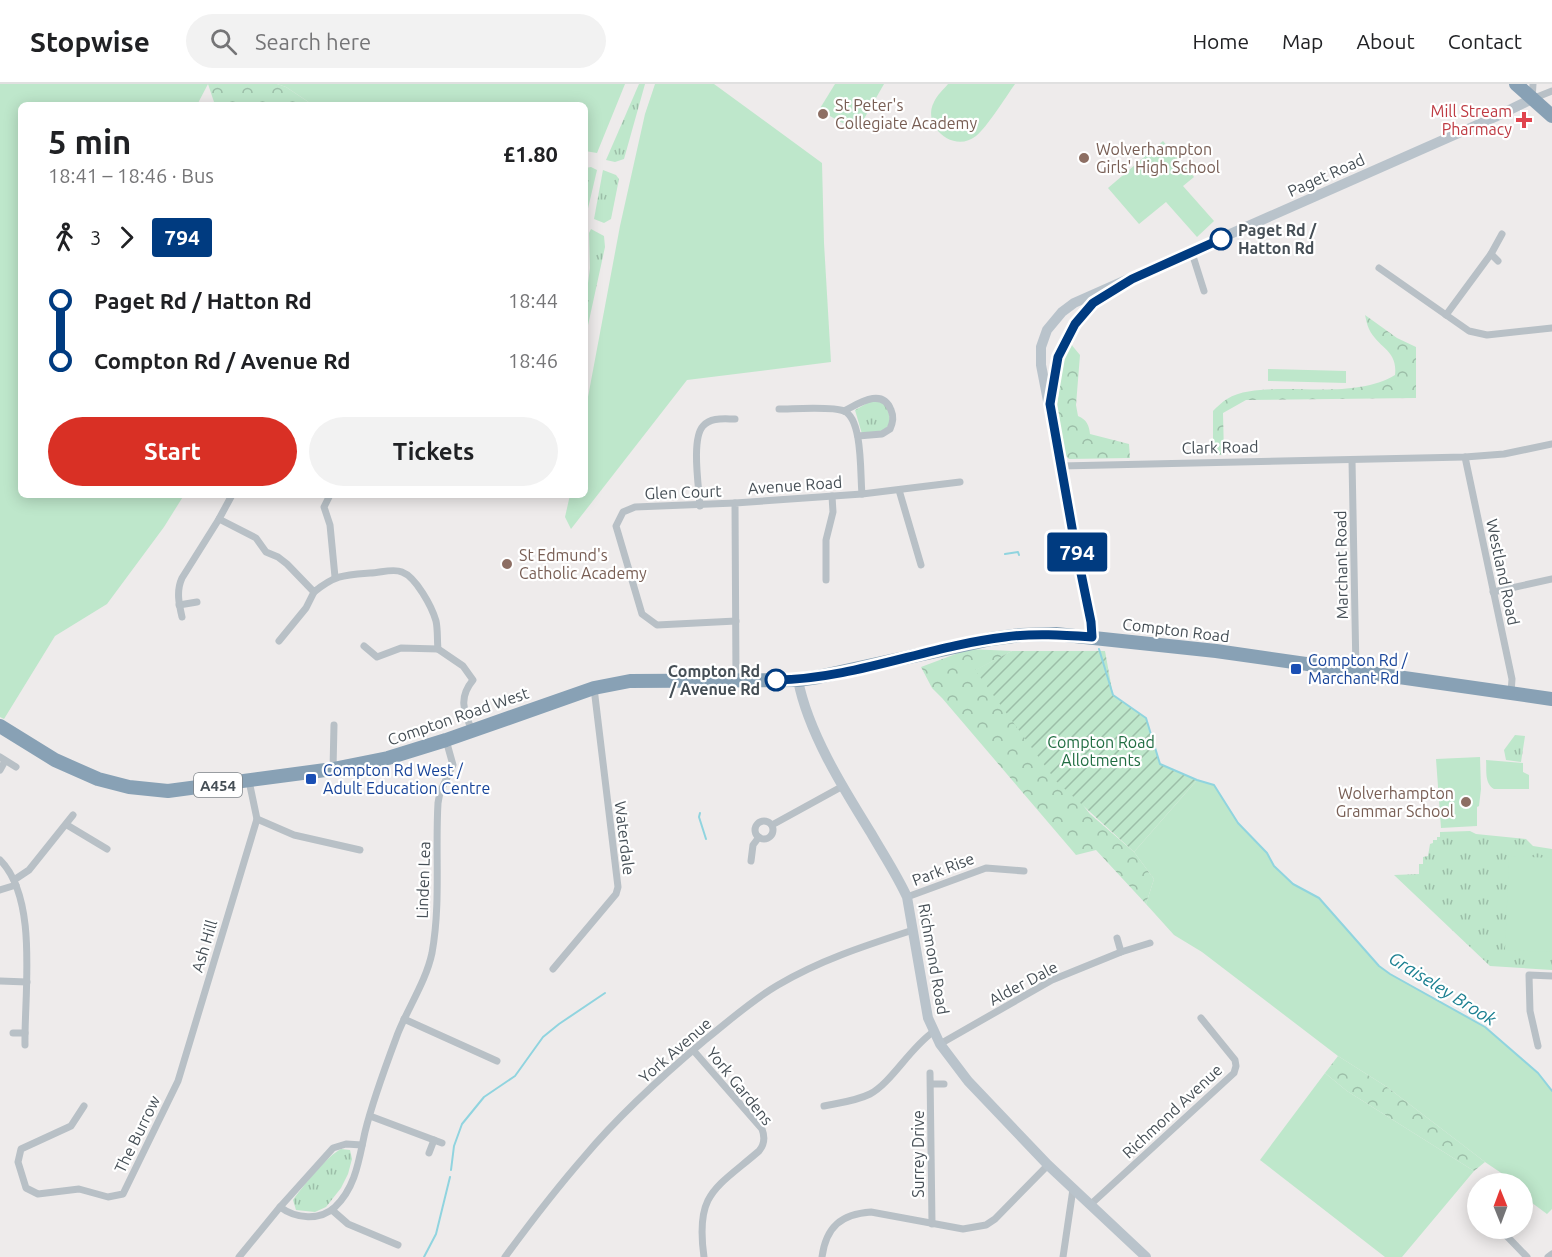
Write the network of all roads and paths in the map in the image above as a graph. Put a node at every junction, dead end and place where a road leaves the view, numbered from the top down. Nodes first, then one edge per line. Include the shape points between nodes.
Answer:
1 (1516, 84) edge
2 (1533, 84) edge
3 (1552, 91) edge
4 (1532, 99) junction
5 (1552, 116) edge
6 (1502, 234) dead end
7 (1192, 253) junction
8 (1491, 254) junction
9 (1498, 261) dead end
10 (1379, 268) dead end
11 (1132, 279) junction
12 (1204, 291) dead end
13 (1446, 315) junction
14 (1552, 328) edge
15 (1050, 404) junction
16 (779, 409) dead end
17 (844, 411) junction
18 (735, 419) dead end
19 (858, 436) junction
20 (1552, 444) edge
21 (1465, 457) junction
22 (1352, 460) junction
23 (1061, 466) junction
24 (960, 482) dead end
25 (899, 490) junction
26 (862, 494) junction
27 (832, 496) junction
28 (230, 498) edge
29 (328, 498) edge
30 (735, 503) junction
31 (700, 506) junction
32 (219, 519) junction
33 (921, 565) dead end
34 (335, 577) junction
35 (1552, 579) edge
36 (826, 580) dead end
37 (314, 592) junction
38 (1493, 592) junction
39 (197, 602) dead end
40 (179, 605) junction
41 (182, 617) dead end
42 (736, 621) junction
43 (1092, 637) junction
44 (279, 641) dead end
45 (364, 646) dead end
46 (438, 649) junction
47 (1356, 671) junction
48 (736, 680) junction
49 (798, 680) junction
50 (594, 688) junction
51 (1511, 693) junction
52 (1552, 699) edge
53 (334, 725) dead end
54 (0, 726) edge
55 (472, 731) junction
56 (446, 740) junction
57 (3, 759) edge
58 (16, 767) dead end
59 (333, 769) junction
60 (0, 770) edge
61 (249, 781) junction
62 (843, 786) junction
63 (73, 815) dead end
64 (257, 819) junction
65 (67, 825) junction
66 (772, 825) junction
67 (759, 837) junction
68 (108, 849) dead end
69 (360, 850) dead end
70 (0, 860) edge
71 (751, 861) dead end
72 (1024, 871) dead end
73 (15, 883) junction
74 (0, 890) edge
75 (907, 897) junction
76 (913, 930) junction
77 (1117, 938) dead end
78 (1150, 944) dead end
79 (1121, 952) junction
80 (553, 969) dead end
81 (1552, 976) edge
82 (0, 981) edge
83 (27, 982) junction
84 (1201, 1018) dead end
85 (404, 1020) junction
86 (1209, 1030) junction
87 (933, 1032) junction
88 (13, 1033) dead end
89 (25, 1033) junction
90 (1202, 1035) dead end
91 (940, 1044) junction
92 (25, 1045) dead end
93 (1538, 1046) dead end
94 (693, 1050) junction
95 (497, 1061) dead end
96 (930, 1073) dead end
97 (178, 1081) joint
98 (931, 1084) junction
99 (944, 1084) dead end
100 (84, 1106) dead end
101 (824, 1106) dead end
102 (370, 1116) junction
103 (434, 1140) junction
104 (442, 1143) dead end
105 (362, 1145) junction
106 (429, 1153) dead end
107 (1048, 1165) junction
108 (1073, 1189) junction
109 (1090, 1205) junction
110 (280, 1207) junction
111 (332, 1210) junction
112 (932, 1224) junction
113 (1510, 1239) edge
114 (398, 1245) dead end
115 (1552, 1254) edge
116 (1141, 1255) edge
117 (239, 1257) edge
118 (505, 1257) edge
119 (704, 1257) edge
120 (822, 1257) edge
121 (1064, 1257) edge
122 (1527, 1257) edge
123 (1548, 1257) edge

1 - 4 highway
2 - 4 street
3 - 4 street
4 - 5 highway
4 - 7 street, Paget Road
6 - 8 street
7 - 11 street, Paget Road
7 - 12 street
8 - 9 street
8 - 13 street
10 - 13 street
11 - 15 street, Paget Road via 1093,303 1071,329 1058,357
11 - 15 street, Paget Road via 1074,303 1053,320 1041,353
13 - 14 street via 1479,334
15 - 23 street, Paget Road
16 - 17 street
17 - 19 street via 852,418
17 - 19 street via 872,398 889,405 893,416 890,429 882,434
18 - 31 street via 717,418 700,432
19 - 26 street
20 - 21 street, Clark Road
21 - 22 street, Clark Road
21 - 38 street, Westland Road
22 - 23 street, Clark Road
22 - 47 street, Marchant Road
23 - 43 street
24 - 25 street, Avenue Road
25 - 26 street, Avenue Road
25 - 33 street
26 - 27 street, Avenue Road
27 - 30 street, Avenue Road
27 - 36 street
28 - 32 street
29 - 34 street via 324,507 330,525
30 - 31 street, Glen Court
30 - 42 street, Avenue Road
31 - 42 street, Glen Court via 635,507 618,517 617,532 642,614 657,624
32 - 37 street via 256,538 266,552 287,564
32 - 40 street via 182,578
34 - 37 street
34 - 46 street via 394,570 412,578 436,622
35 - 38 street
37 - 44 street
38 - 51 street, Westland Road via 1512,679
39 - 40 street
40 - 41 street
42 - 48 street, Avenue Road
43 - 47 highway, Compton Road / A454
43 - 49 highway, Compton Road / A454 via 1005,637
45 - 46 street via 377,657 401,648
46 - 55 street via 455,659 473,680 463,703
47 - 51 highway, Compton Road / A454
48 - 49 highway, Compton Road West / A454
48 - 50 highway, Compton Road West / A454 via 630,681
49 - 62 street, Richmond Road via 803,702
50 - 55 highway, Compton Road West / A454
50 - 80 street, Waterdale via 618,887
51 - 52 highway, Compton Road / A454
53 - 59 street
54 - 61 highway, Compton Road West / A454 via 70,767 129,788 168,791
55 - 56 highway, Compton Road West / A454
56 - 59 highway, Compton Road West / A454 via 388,758
56 - 85 street, Linden Lea via 453,765 438,803 434,939 427,970
57 - 58 street
57 - 60 street
59 - 61 highway, Compton Road West / A454
61 - 64 street, Ash Hill
62 - 66 street
62 - 75 street, Richmond Road
63 - 65 street
64 - 69 street via 294,835
64 - 97 street, Ash Hill
65 - 68 street
65 - 73 street
66 - 67 street via 770,837
66 - 67 street via 766,821 758,824 755,829
67 - 71 street via 753,845
70 - 73 street
72 - 75 street, Park Rise via 986,868
73 - 74 street
73 - 83 street via 23,909
75 - 76 street, Richmond Road
76 - 87 street, Richmond Road
76 - 94 street, York Avenue via 837,957 778,985
77 - 79 street
78 - 79 street, Alder Dale
79 - 91 street, Alder Dale via 1052,980
81 - 93 street via 1529,975 1530,1011
82 - 83 street
83 - 89 street
84 - 86 street, Richmond Avenue
85 - 95 street
85 - 102 street, Linden Lea
86 - 90 street
86 - 109 street, Richmond Avenue via 1235,1060 1234,1073
87 - 91 street, Richmond Road
87 - 101 street via 876,1091
88 - 89 street
89 - 92 street
91 - 107 street, Richmond Road via 968,1081
94 - 118 street, York Avenue via 604,1134
94 - 119 street, York Gardens via 762,1129 764,1137 759,1151 709,1196 701,1219
96 - 98 street, Surrey Drive
97 - 100 street, The Burrow via 123,1194 108,1197 79,1189 38,1194 26,1188 18,1162 21,1149 71,1126
98 - 99 street
98 - 112 street, Surrey Drive
102 - 103 street
102 - 105 street, Linden Lea
103 - 104 street
103 - 106 street
105 - 110 street via 333,1148
105 - 111 street, Linden Lea via 356,1172
107 - 108 street, Richmond Road
107 - 112 street via 986,1225 963,1229
108 - 109 street, Richmond Road
108 - 121 street
109 - 116 street, Richmond Road
110 - 111 street via 308,1217
110 - 117 street
111 - 114 street via 348,1224
112 - 120 street via 871,1212 852,1215 830,1232
113 - 122 street
115 - 123 street

